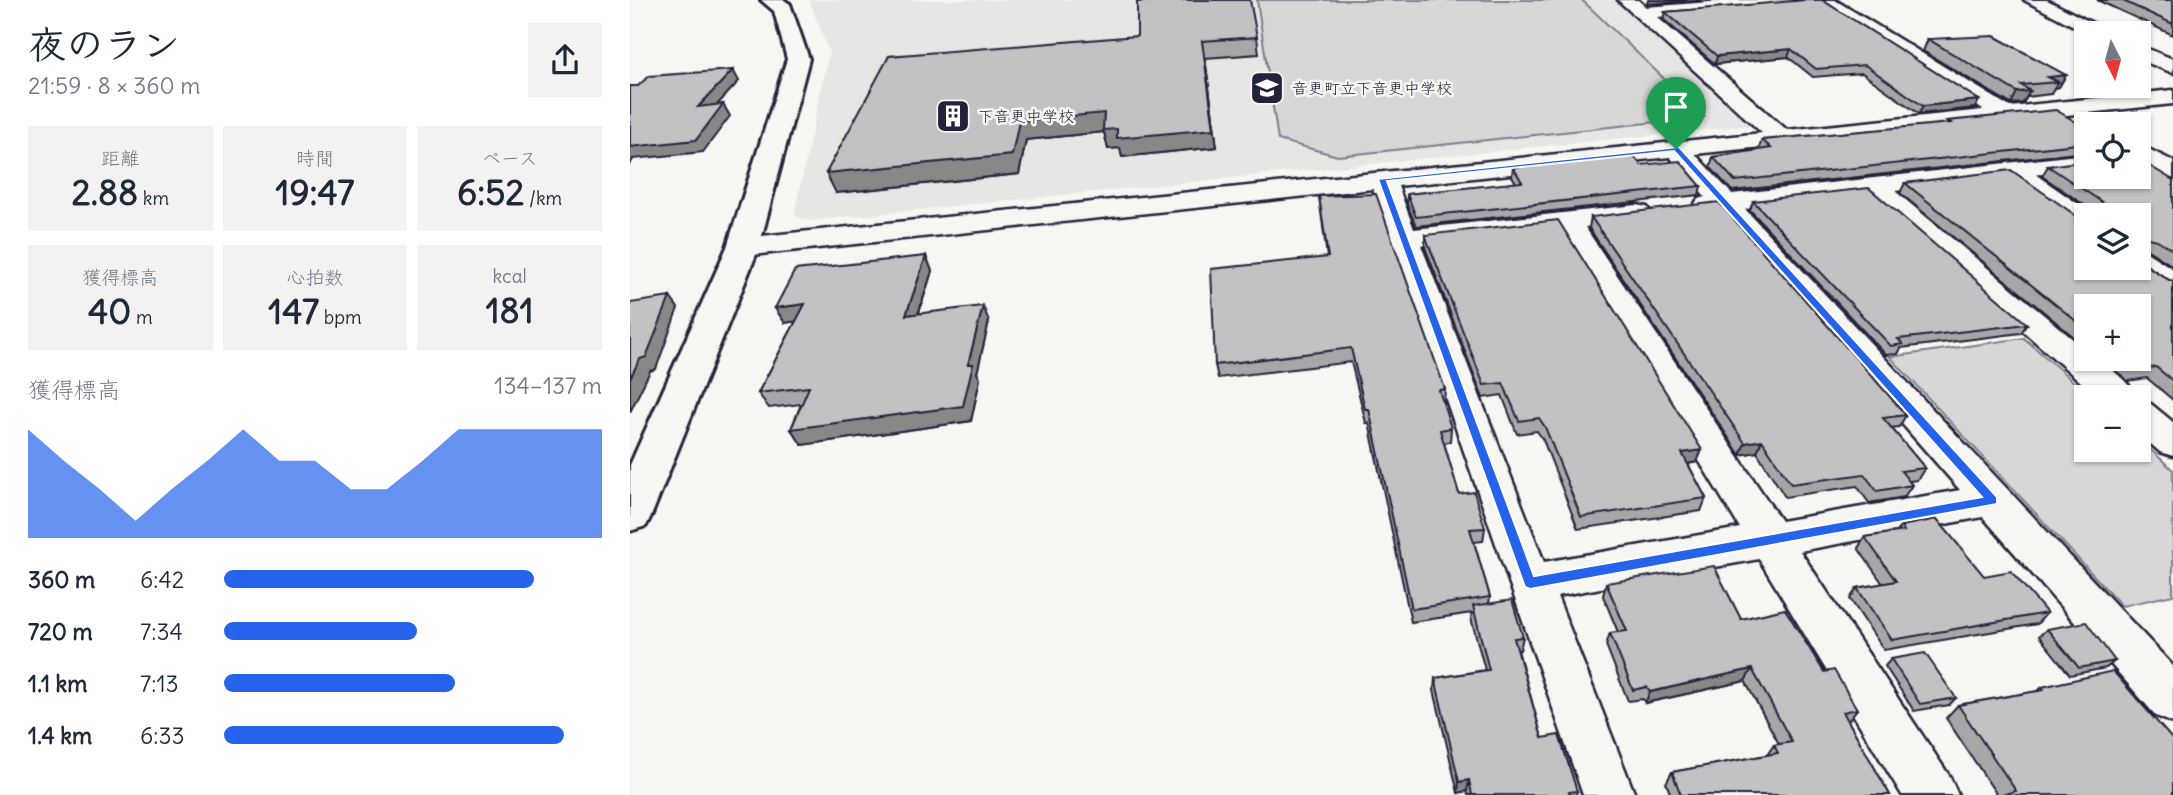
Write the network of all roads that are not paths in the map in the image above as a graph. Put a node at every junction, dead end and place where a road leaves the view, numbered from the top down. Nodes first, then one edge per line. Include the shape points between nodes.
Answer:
1 (771, 0) edge
2 (1803, 0) edge
3 (1822, 0) edge
4 (2032, 0) edge
5 (1634, 7) edge
6 (2077, 21) edge
7 (2151, 57) edge
8 (2173, 68) edge
9 (2173, 97) edge
10 (2064, 108) junction
11 (2005, 114) junction
12 (2074, 114) edge
13 (1781, 138) junction
14 (1676, 149) junction
15 (2151, 160) edge
16 (2074, 162) edge
17 (2012, 170) junction
18 (2173, 171) edge
19 (1382, 179) junction
20 (1873, 186) junction
21 (1724, 203) junction
22 (2074, 214) edge
23 (1567, 221) junction
24 (1403, 239) junction
25 (743, 247) junction
26 (2151, 268) edge
27 (2173, 283) edge
28 (2106, 385) edge
29 (2151, 424) edge
30 (2173, 442) edge
31 (1993, 500) junction
32 (630, 514) edge
33 (1770, 539) junction
34 (1530, 583) junction
35 (2173, 700) edge
36 (1609, 795) edge
37 (1932, 795) edge

1 - 25 street via 783,8 798,59
2 - 5 street
3 - 11 street
4 - 6 street
5 - 13 street
7 - 8 street
9 - 10 street
10 - 11 street
10 - 12 street
11 - 13 street
13 - 14 street
14 - 19 street
14 - 21 street
15 - 18 street
16 - 17 street
17 - 20 street
17 - 22 street
19 - 24 street
19 - 25 street
20 - 21 street
20 - 28 street
21 - 23 street
21 - 31 street
23 - 24 street
23 - 33 street
24 - 34 street
25 - 32 street
26 - 27 street
29 - 30 street
31 - 33 street
31 - 35 street
33 - 34 street
33 - 37 street
34 - 36 street

